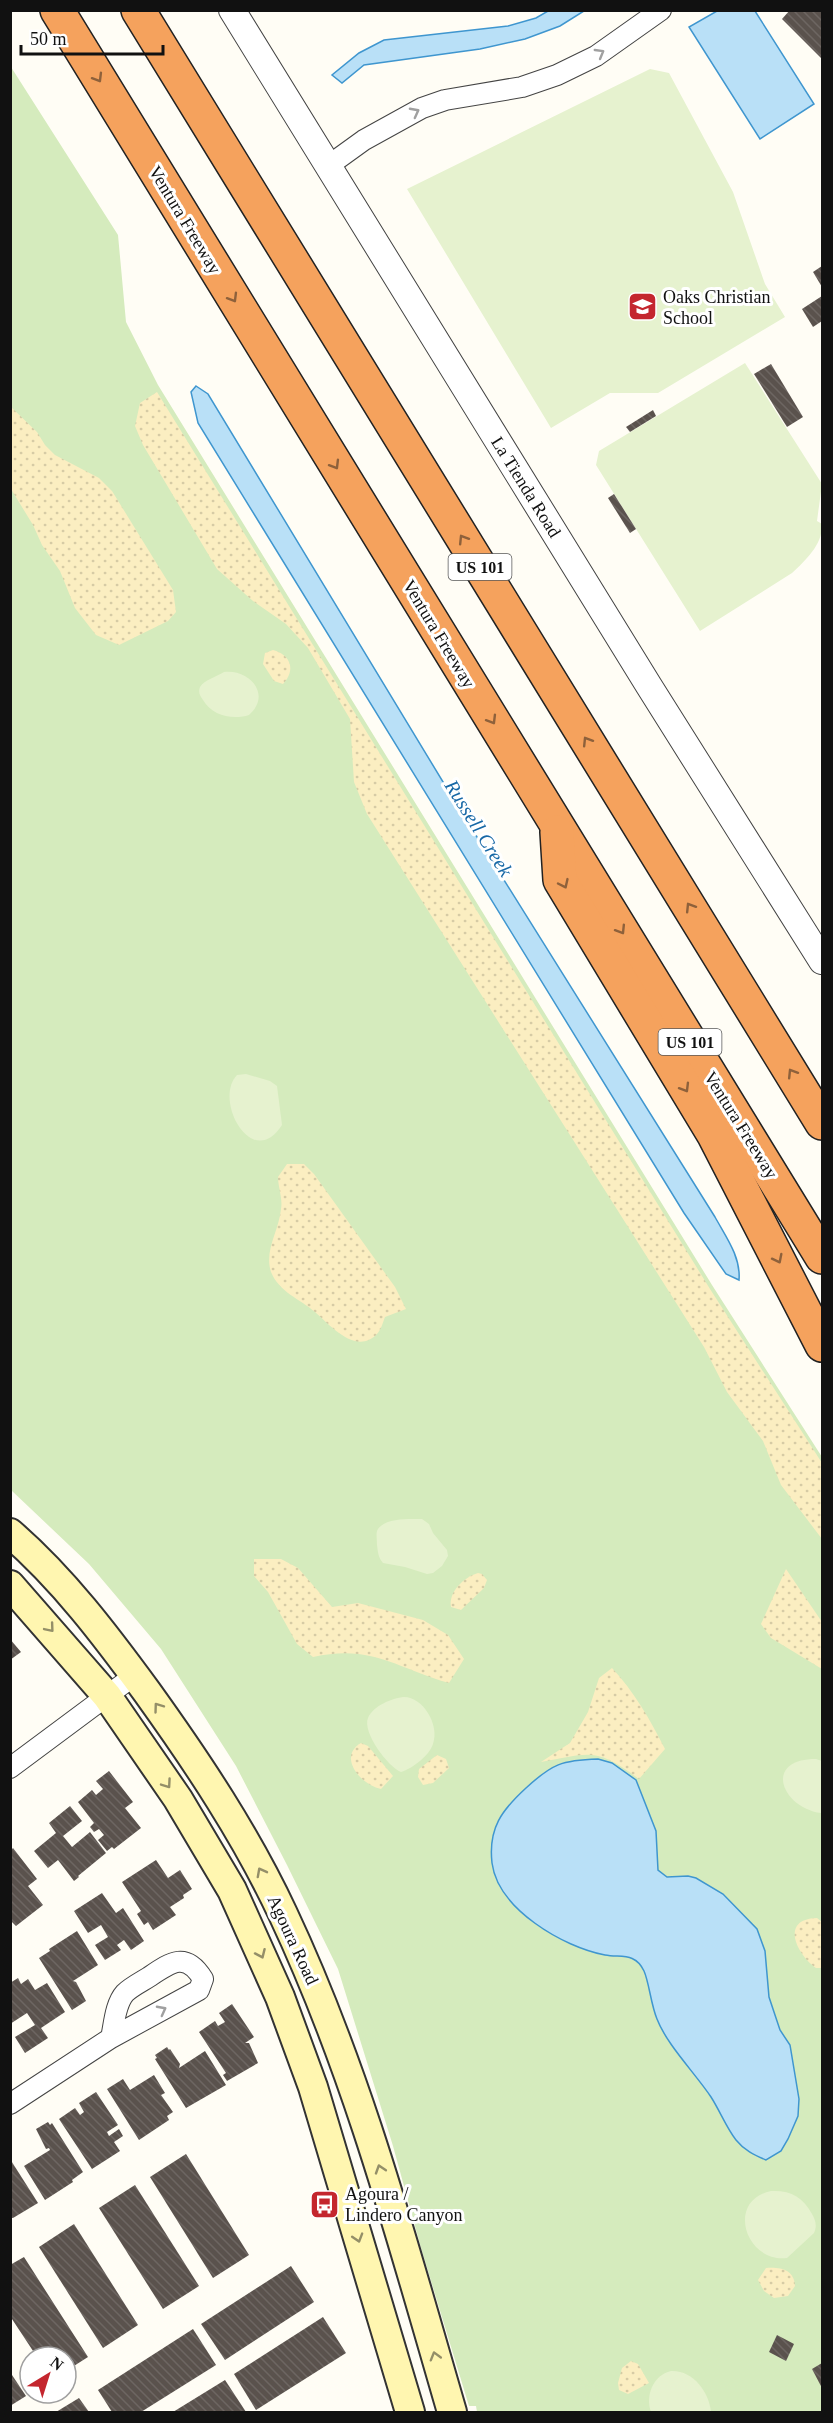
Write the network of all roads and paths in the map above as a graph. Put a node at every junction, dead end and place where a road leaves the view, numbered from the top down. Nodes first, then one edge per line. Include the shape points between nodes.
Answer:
1 (57, 10) edge
2 (138, 10) edge
3 (232, 10) edge
4 (661, 10) edge
5 (328, 166) junction
6 (557, 827) junction
7 (822, 961) edge
8 (822, 1123) edge
9 (822, 1257) edge
10 (822, 1345) edge
11 (10, 1533) edge
12 (10, 1585) edge
13 (135, 1675) junction
14 (107, 1696) junction
15 (10, 1768) edge
16 (111, 2038) junction
17 (350, 2076) junction
18 (313, 2087) junction
19 (10, 2104) edge
20 (410, 2412) edge
21 (452, 2412) edge

1 -> 6 highway, Ventura Freeway / US 101
8 -> 2 highway, US 101
3 - 5 street, La Tienda Road
5 -> 4 street via 364,140 422,108 445,100 522,87 557,75 604,51
5 - 7 street, La Tienda Road
6 -> 9 highway, Ventura Freeway / US 101
6 -> 10 highway via 560,880 714,1135
11 - 13 main road, Agoura Road via 84,1609
12 -> 14 main road, Agoura Road
13 - 14 street
17 -> 13 main road, Agoura Road via 283,1913 193,1756
14 - 15 street
14 -> 18 main road, Agoura Road via 178,1799 232,1890 280,1997
16 -> 16 street via 199,1990 203,1979 196,1966 181,1961 167,1964 125,1993
16 - 19 street
17 - 18 main road
21 -> 17 main road, Agoura Road
18 -> 20 main road, Agoura Road

